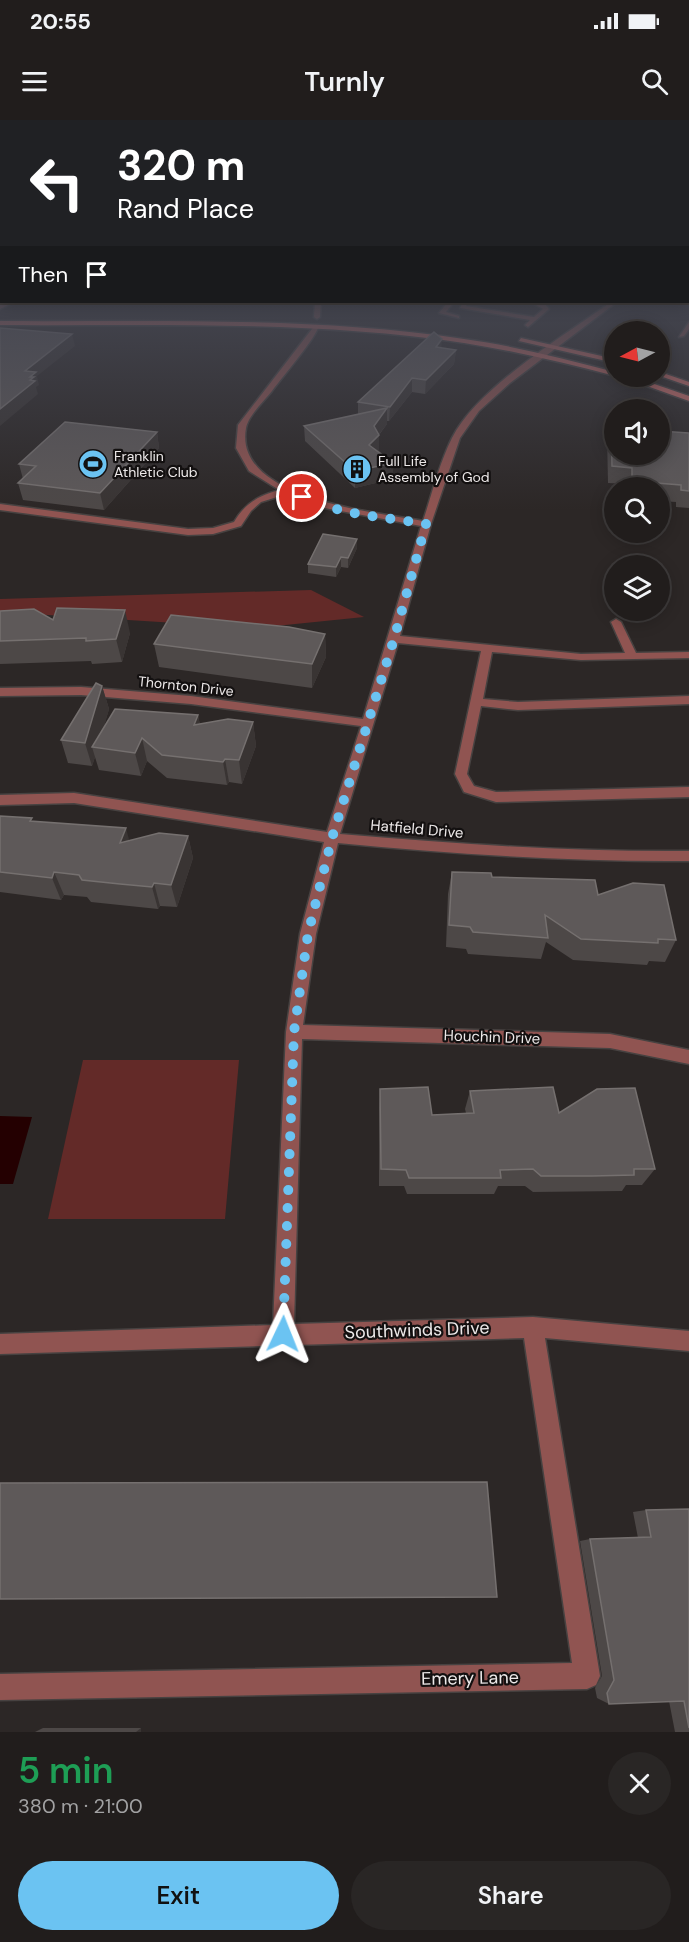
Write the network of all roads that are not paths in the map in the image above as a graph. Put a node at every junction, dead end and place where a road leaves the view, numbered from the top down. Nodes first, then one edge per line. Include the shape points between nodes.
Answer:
1 (290, 359) edge
2 (537, 359) edge
3 (559, 359) edge
4 (604, 371) edge
5 (670, 377) edge
6 (689, 384) edge
7 (654, 387) edge
8 (689, 399) edge
9 (287, 490) junction
10 (0, 507) edge
11 (426, 524) junction
12 (616, 622) dead end
13 (394, 639) junction
14 (487, 649) junction
15 (689, 655) edge
16 (632, 656) junction
17 (0, 692) edge
18 (689, 700) edge
19 (476, 702) junction
20 (367, 723) junction
21 (689, 792) edge
22 (0, 800) edge
23 (332, 838) junction
24 (689, 856) edge
25 (294, 1032) junction
26 (689, 1057) edge
27 (533, 1327) junction
28 (283, 1334) junction
29 (689, 1341) edge
30 (0, 1344) edge
31 (0, 1687) edge

1 - 9 street via 242,424 240,448 252,469
2 - 11 street via 490,395 456,438
3 - 4 main road
5 - 6 main road
7 - 8 main road
9 - 10 street via 249,504 238,524 205,532
9 - 11 street via 316,504
11 - 13 street
12 - 16 street
13 - 14 street
13 - 20 street
14 - 16 street via 572,657
14 - 19 street
15 - 16 street
17 - 20 street, Thornton Drive via 81,691 191,700
18 - 19 street via 518,706
19 - 21 street via 461,774 469,789 496,797
20 - 23 street
22 - 23 street, Hatfield Drive via 74,798
23 - 24 street, Hatfield Drive via 474,851 598,857
23 - 25 street via 308,934
25 - 26 street, Houchin Drive via 610,1041
25 - 28 street
27 - 28 street, Southwinds Drive
27 - 29 street, Southwinds Drive
27 - 31 street, Emery Lane via 587,1676
28 - 30 street, Southwinds Drive

